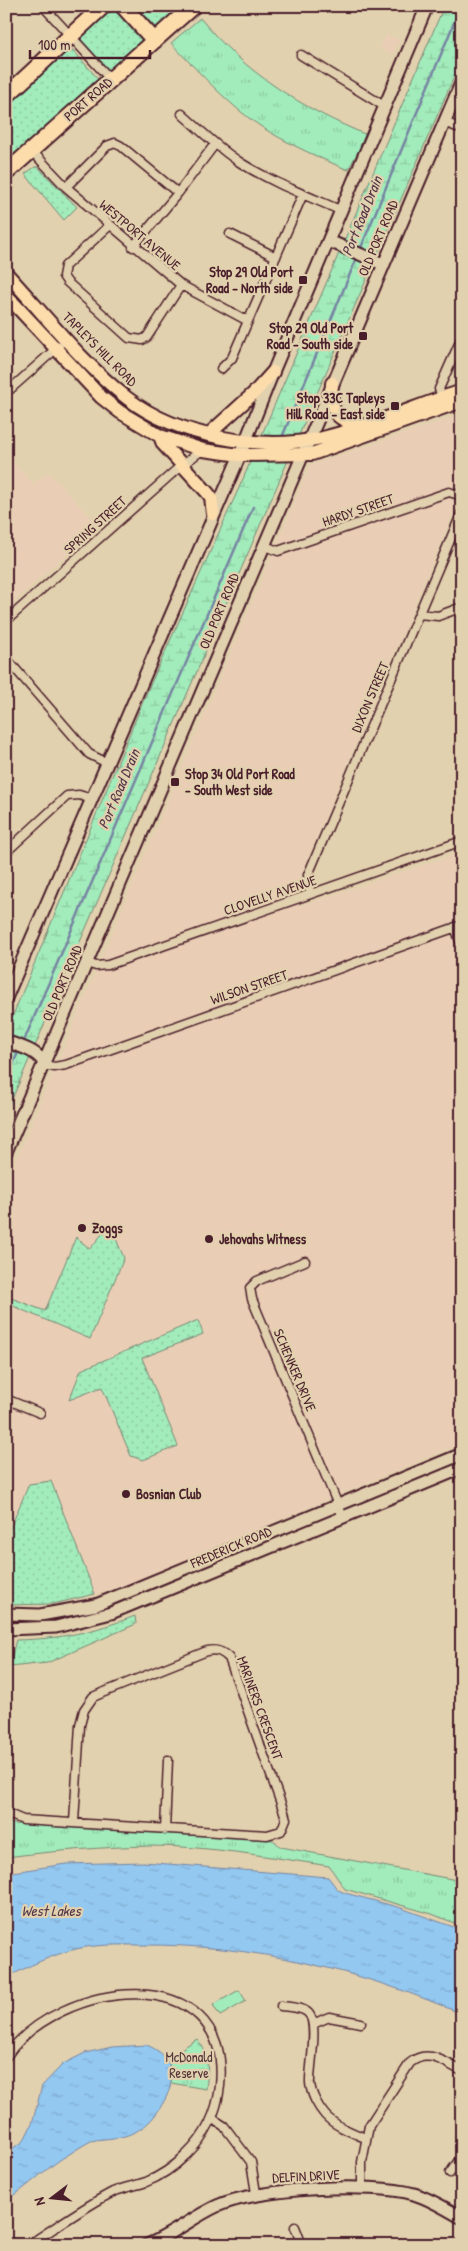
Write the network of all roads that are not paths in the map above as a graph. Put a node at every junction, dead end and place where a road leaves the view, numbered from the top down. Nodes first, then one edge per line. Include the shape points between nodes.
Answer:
1 (43, 6) edge
2 (103, 6) edge
3 (123, 6) edge
4 (193, 6) edge
5 (427, 6) edge
6 (70, 37) junction
7 (154, 40) junction
8 (301, 55) dead end
9 (110, 80) junction
10 (462, 81) edge
11 (6, 96) edge
12 (384, 106) junction
13 (182, 114) dead end
14 (444, 122) junction
15 (462, 129) edge
16 (214, 144) junction
17 (31, 150) junction
18 (6, 174) edge
19 (66, 187) junction
20 (178, 193) junction
21 (303, 194) junction
22 (342, 211) junction
23 (109, 226) junction
24 (230, 234) dead end
25 (329, 242) junction
26 (133, 246) junction
27 (276, 257) junction
28 (383, 264) junction
29 (6, 272) edge
30 (181, 285) junction
31 (6, 294) edge
32 (248, 321) junction
33 (462, 337) edge
34 (66, 339) junction
35 (55, 349) junction
36 (221, 369) dead end
37 (272, 372) junction
38 (332, 383) junction
39 (462, 391) edge
40 (6, 393) edge
41 (462, 401) edge
42 (444, 402) junction
43 (362, 425) junction
44 (208, 434) junction
45 (160, 436) junction
46 (308, 440) junction
47 (245, 441) junction
48 (202, 450) junction
49 (240, 455) junction
50 (301, 456) junction
51 (183, 466) junction
52 (462, 496) edge
53 (462, 512) edge
54 (213, 514) junction
55 (263, 545) junction
56 (462, 607) edge
57 (419, 614) junction
58 (6, 621) edge
59 (6, 658) edge
60 (107, 763) junction
61 (92, 800) junction
62 (462, 840) edge
63 (6, 852) edge
64 (310, 894) junction
65 (459, 926) edge
66 (462, 947) edge
67 (87, 963) junction
68 (6, 998) edge
69 (6, 1041) edge
70 (44, 1065) junction
71 (6, 1152) edge
72 (304, 1261) dead end
73 (6, 1399) edge
74 (40, 1413) dead end
75 (462, 1454) edge
76 (462, 1468) edge
77 (339, 1506) junction
78 (343, 1517) junction
79 (6, 1615) edge
80 (6, 1629) edge
81 (168, 1760) dead end
82 (6, 1813) edge
83 (74, 1822) junction
84 (165, 1830) junction
85 (281, 2006) dead end
86 (361, 2023) dead end
87 (313, 2024) junction
88 (6, 2057) edge
89 (462, 2071) edge
90 (213, 2119) junction
91 (365, 2138) junction
92 (462, 2156) edge
93 (450, 2173) dead end
94 (362, 2188) junction
95 (256, 2193) junction
96 (462, 2218) edge
97 (295, 2227) dead end
98 (34, 2242) edge
99 (153, 2243) edge
100 (302, 2245) edge

1 - 6 street
2 - 6 highway
3 - 7 highway
4 - 7 highway, PORT ROAD
5 - 12 main road
6 - 9 street
6 - 11 highway
7 - 9 highway, PORT ROAD
8 - 12 street
9 - 17 highway, PORT ROAD
10 - 14 main road, OLD PORT ROAD
12 - 22 main road
13 - 16 street
14 - 15 street
14 - 28 main road, OLD PORT ROAD
16 - 20 street
16 - 21 street via 241,163
17 - 18 highway, PORT ROAD
17 - 19 street, WESTPORT AVENUE
19 - 20 street via 107,146 115,144 122,146
19 - 23 street, WESTPORT AVENUE
20 - 26 street
21 - 22 street
21 - 27 street
22 - 25 main road
23 - 26 street, WESTPORT AVENUE
23 - 30 street via 65,266 63,276 130,338 142,340 147,337
24 - 27 street
25 - 28 main road
25 - 37 main road
26 - 30 street, WESTPORT AVENUE
27 - 32 street
28 - 38 main road, OLD PORT ROAD
29 - 34 main road, TAPLEYS HILL ROAD
30 - 32 street, WESTPORT AVENUE
31 - 35 main road
32 - 36 street via 232,358
33 - 42 street via 439,389
34 - 35 street
34 - 44 main road, TAPLEYS HILL ROAD via 128,399 168,420
35 - 40 street
35 - 45 main road via 101,397
37 - 44 main road via 253,394
37 - 47 main road
38 - 43 main road via 335,412 346,422
38 - 46 main road, OLD PORT ROAD
39 - 42 main road
41 - 42 main road
42 - 43 main road
42 - 50 main road via 317,453
43 - 46 main road
44 - 47 main road, TAPLEYS HILL ROAD
45 - 48 main road
45 - 51 main road
46 - 47 main road, TAPLEYS HILL ROAD via 278,443
46 - 50 main road, OLD PORT ROAD
47 - 49 main road
48 - 49 main road
48 - 51 street, SPRING STREET
49 - 50 main road
49 - 54 main road
50 - 55 main road, OLD PORT ROAD
51 - 54 main road via 210,497
51 - 58 street, SPRING STREET
52 - 55 street, HARDY STREET via 449,492 278,551
53 - 57 street, DIXON STREET
54 - 60 main road
55 - 67 main road, OLD PORT ROAD
56 - 57 street via 438,616
57 - 64 street, DIXON STREET via 308,875
59 - 60 street via 90,754
60 - 61 main road
61 - 63 street via 79,795 67,796
61 - 68 main road
62 - 64 street, CLOVELLY AVENUE
64 - 67 street, CLOVELLY AVENUE via 108,965
65 - 66 street
65 - 70 street, WILSON STREET via 66,1065
67 - 70 main road, OLD PORT ROAD
69 - 70 main road via 35,1053
70 - 71 main road, OLD PORT ROAD
72 - 77 street, SCHENKER DRIVE via 257,1281 250,1288
73 - 74 street
75 - 77 main road, FREDERICK ROAD
76 - 78 main road, FREDERICK ROAD
77 - 78 street, SCHENKER DRIVE
77 - 79 main road, FREDERICK ROAD via 96,1605 40,1615
78 - 80 main road, FREDERICK ROAD via 97,1618 56,1627
81 - 84 street
82 - 83 street, MARINERS CRESCENT via 22,1820
83 - 84 street, MARINERS CRESCENT
83 - 84 street, MARINERS CRESCENT via 81,1717 93,1697 207,1650 219,1650 229,1658 284,1812 285,1825 267,1836
85 - 87 street via 305,2010
86 - 87 street via 329,2017
87 - 91 street via 310,2084 313,2094 331,2120
88 - 90 street via 27,2032 45,2018 83,2001 129,1995 171,1999 189,2006 201,2016 218,2050 222,2072
89 - 91 street via 428,2055 417,2057 369,2126
90 - 95 street via 224,2126 251,2162
90 - 98 street via 202,2138 170,2169 98,2200
91 - 94 street
92 - 93 street
94 - 95 main road, DELFIN DRIVE
94 - 96 main road, DELFIN DRIVE via 414,2195
95 - 99 main road, DELFIN DRIVE via 218,2205
97 - 100 street

